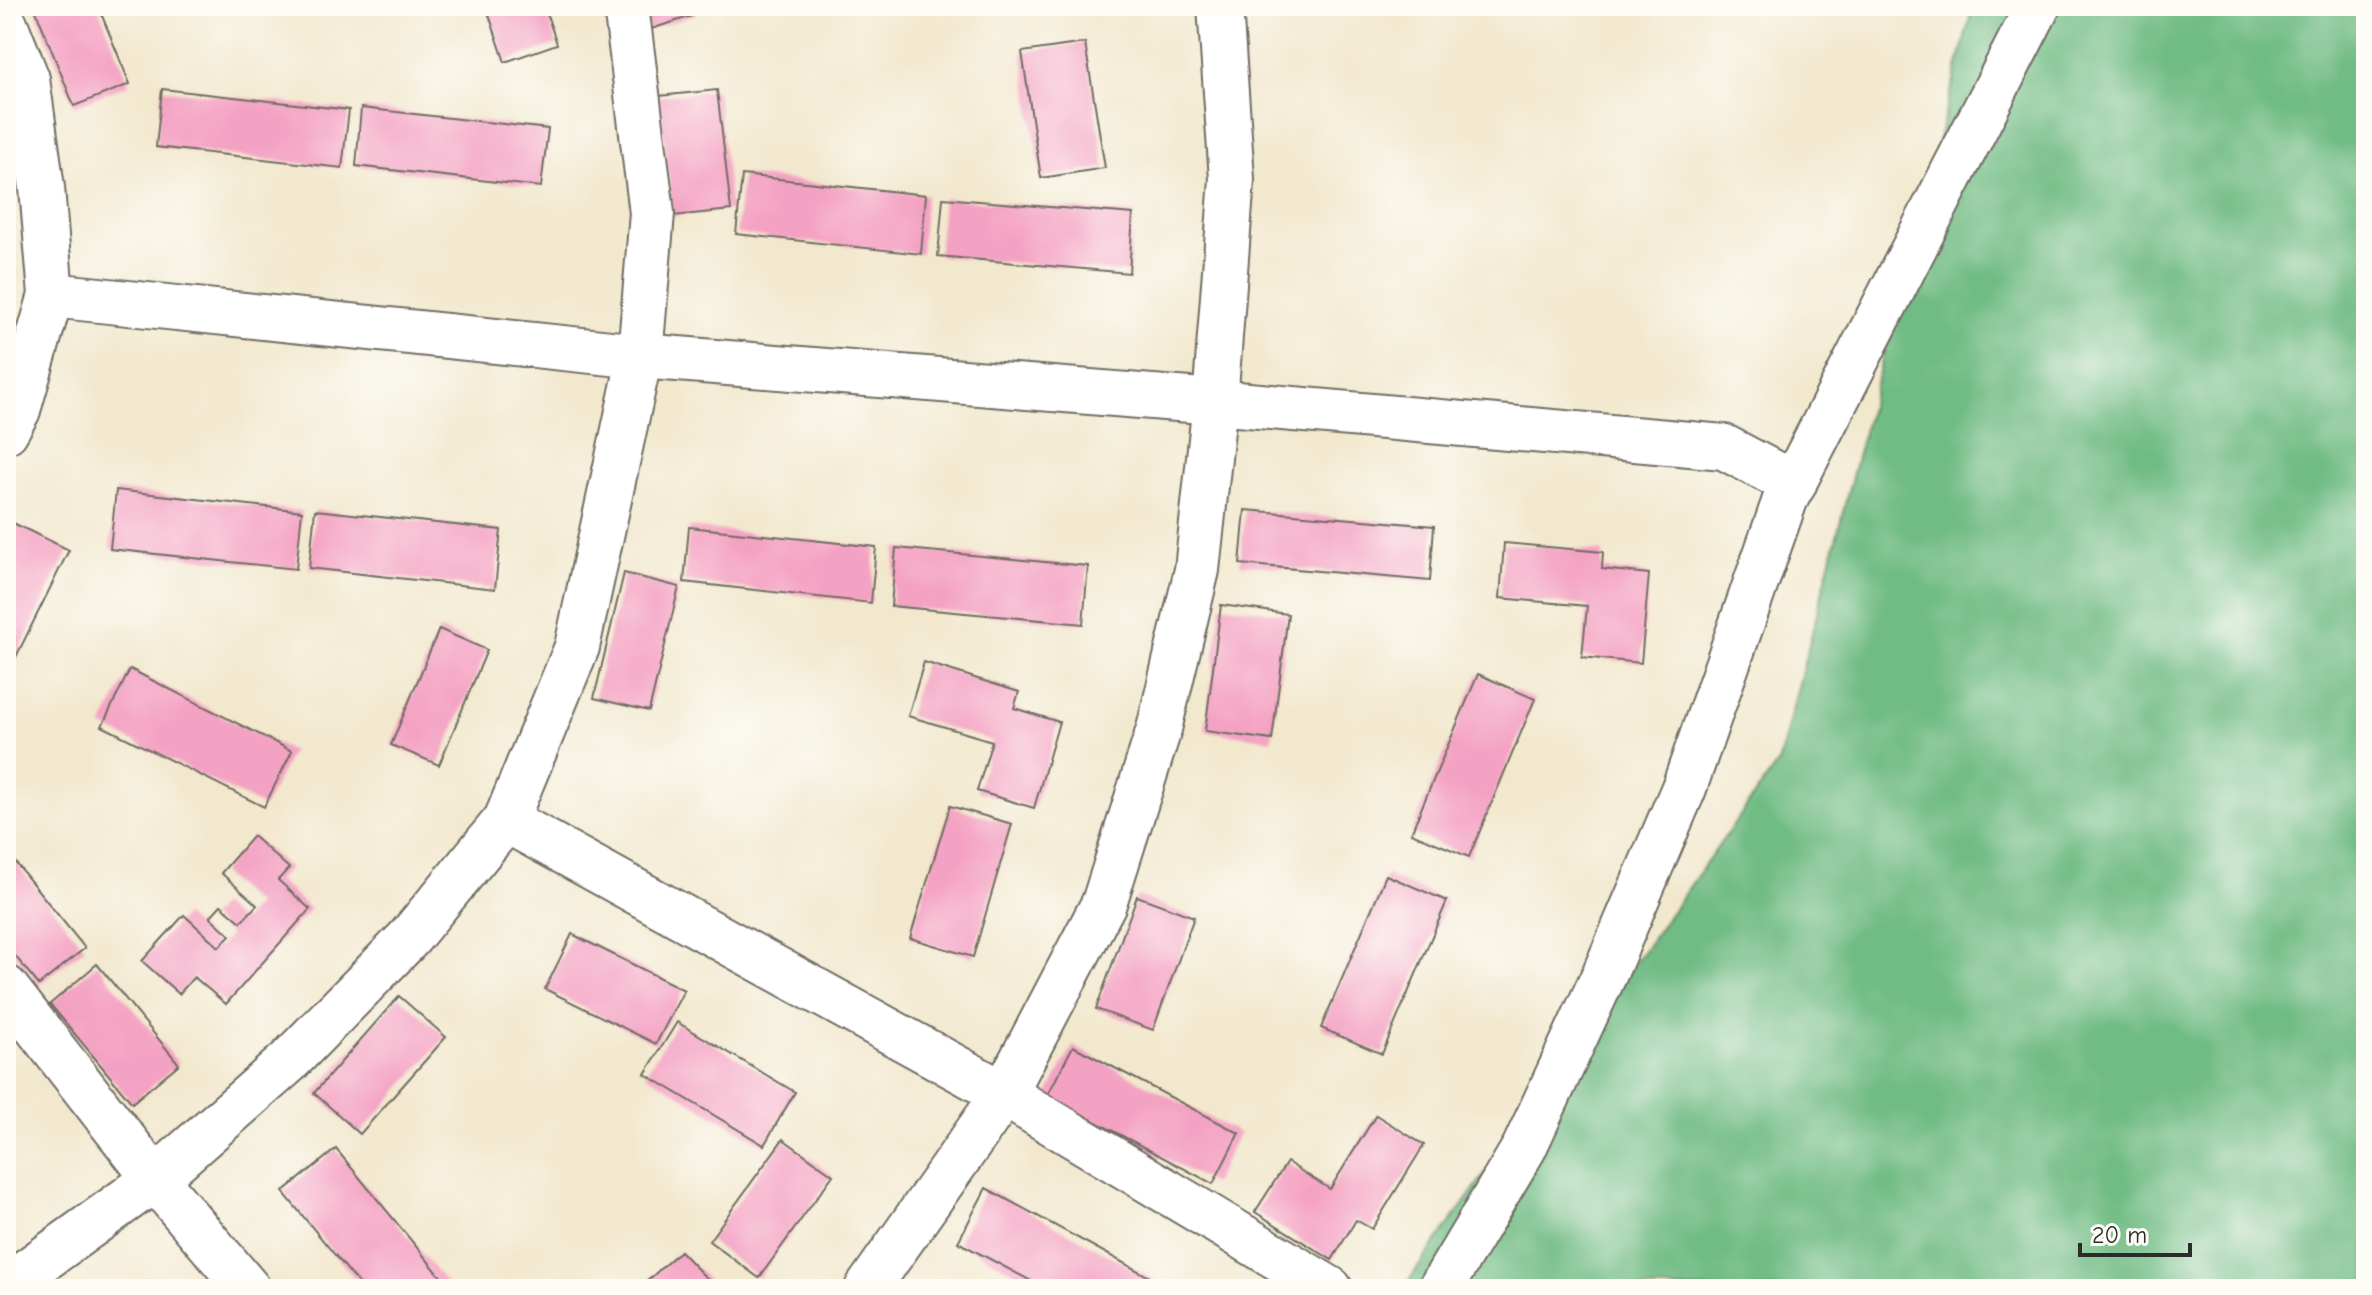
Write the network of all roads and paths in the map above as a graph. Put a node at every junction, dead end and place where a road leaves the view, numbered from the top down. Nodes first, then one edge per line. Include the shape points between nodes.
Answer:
1 (626, 6) edge
2 (1220, 6) edge
3 (2038, 6) edge
4 (6, 26) edge
5 (51, 295) junction
6 (640, 356) junction
7 (1215, 402) junction
8 (6, 431) edge
9 (1794, 484) junction
10 (506, 820) junction
11 (6, 988) edge
12 (1004, 1094) junction
13 (155, 1179) junction
14 (6, 1282) edge
15 (248, 1289) edge
16 (867, 1289) edge
17 (1330, 1289) edge
18 (1440, 1289) edge

1 - 6 street via 652,213
2 - 7 street via 1232,179
3 - 9 street
4 - 5 street via 27,79
5 - 6 street
5 - 8 street via 18,410
6 - 7 street
6 - 10 street via 577,647
7 - 9 street via 1724,447
7 - 12 street via 1197,570 1159,729 1104,903
9 - 18 street via 1684,788 1605,973 1524,1148
10 - 12 street
10 - 13 street via 409,938 288,1062
11 - 13 street
12 - 16 street
12 - 17 street
13 - 14 street
13 - 15 street

